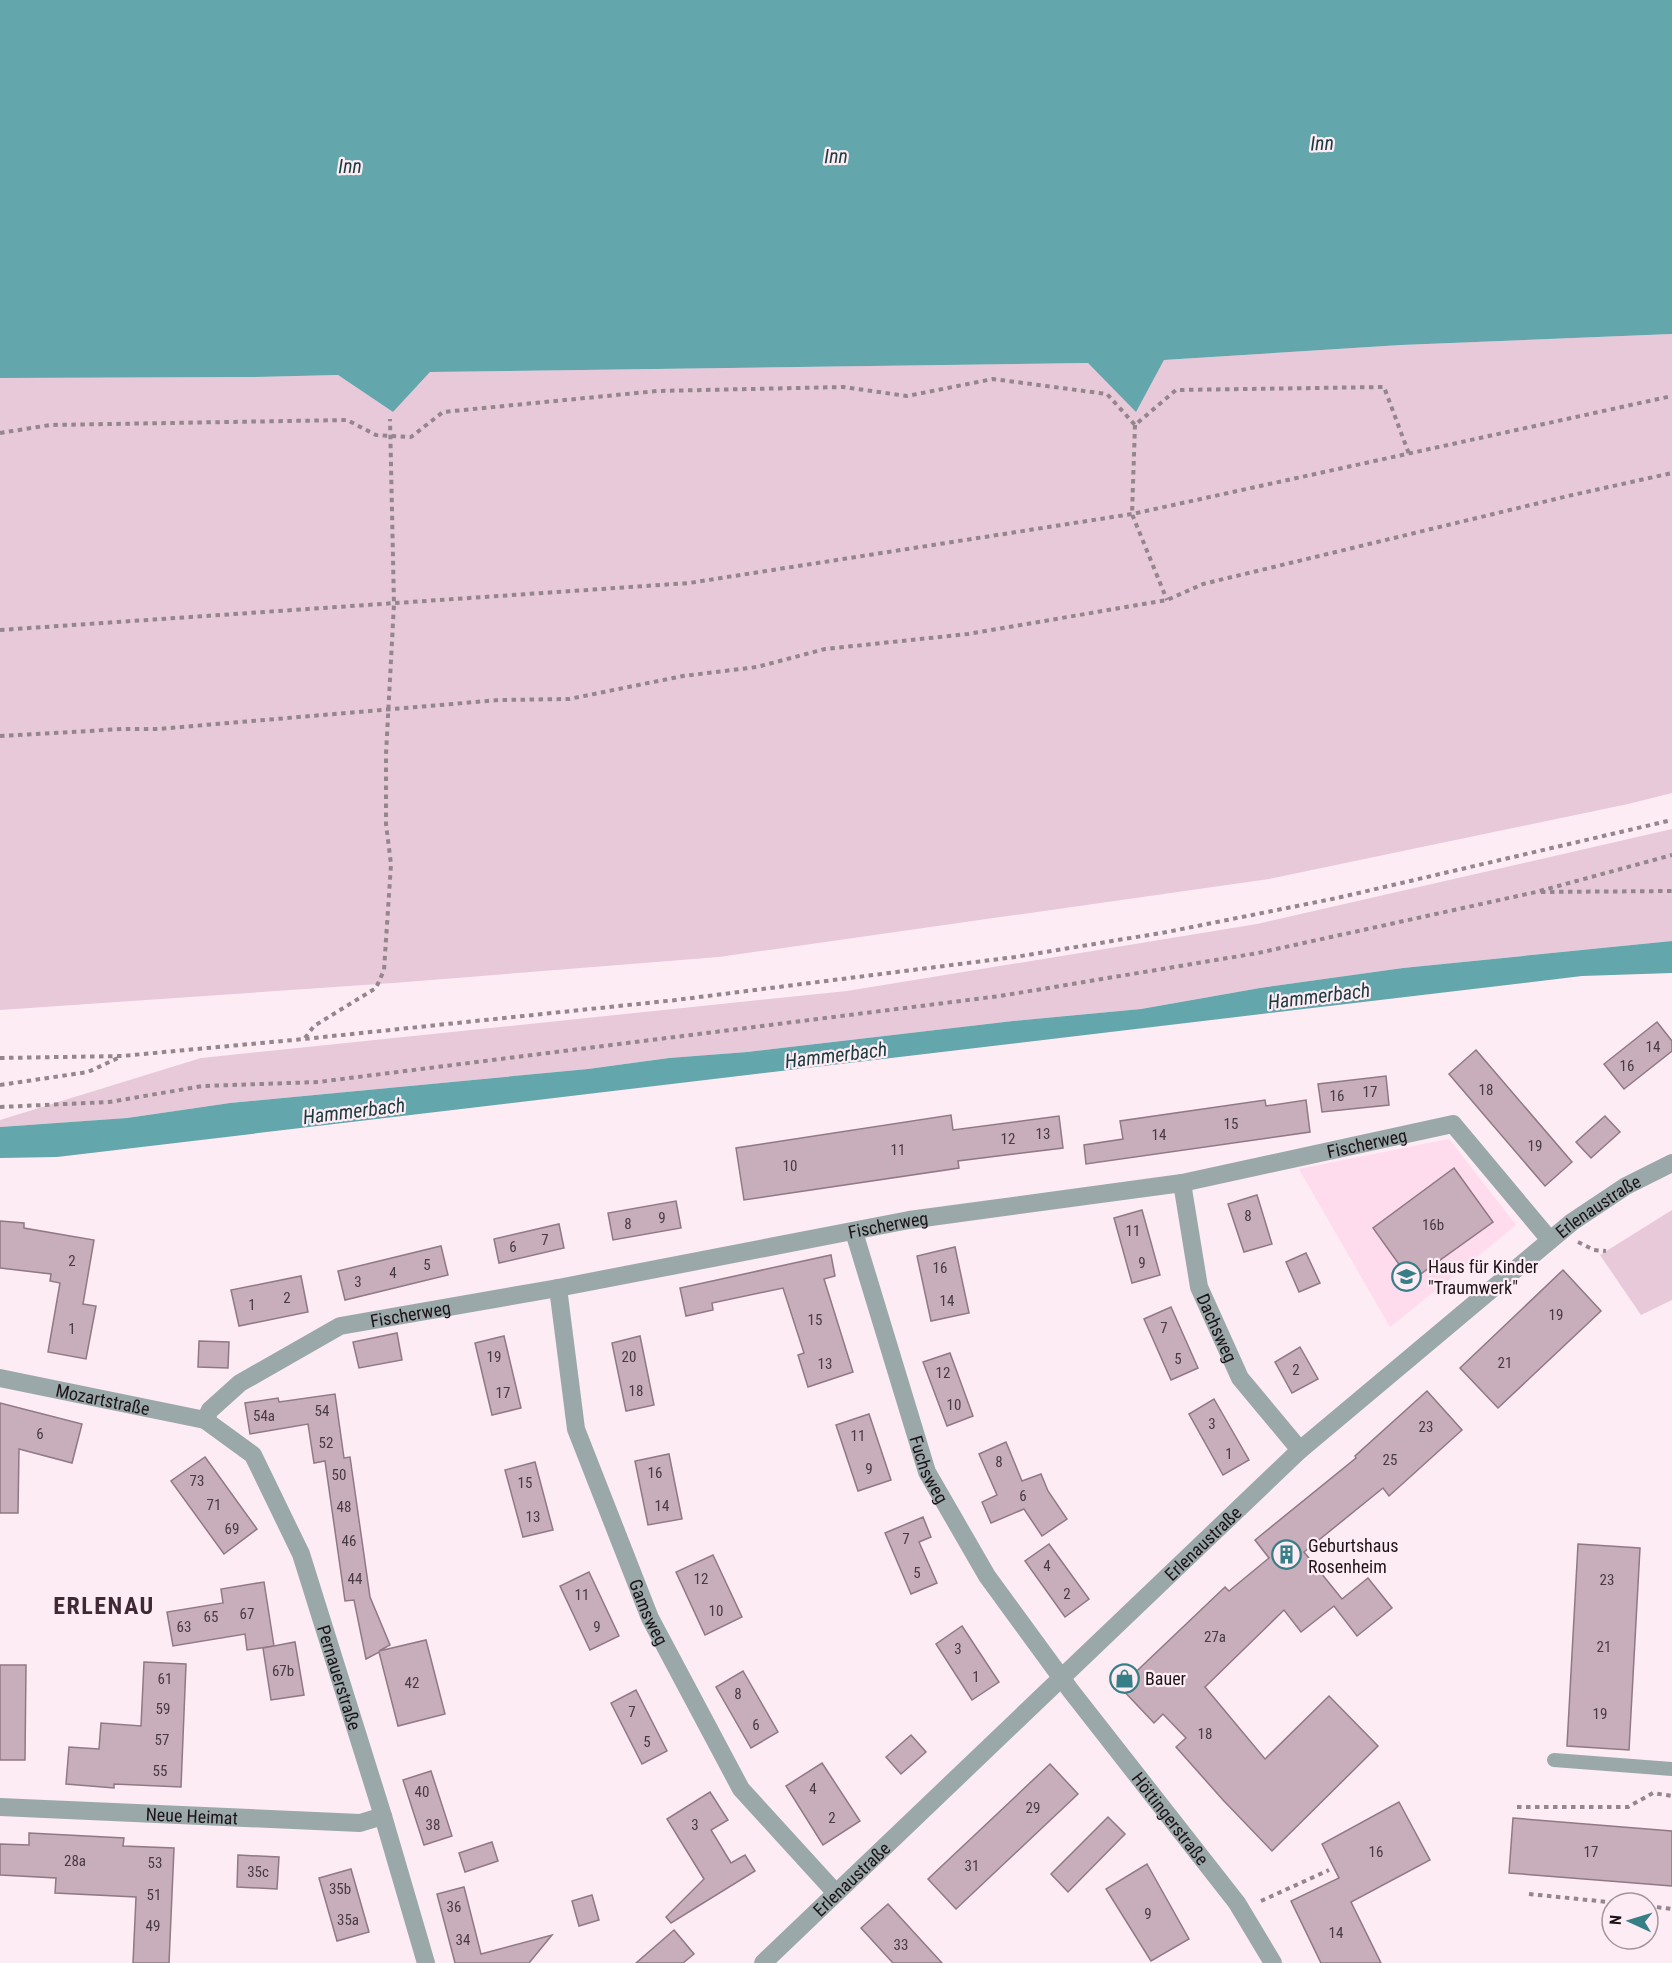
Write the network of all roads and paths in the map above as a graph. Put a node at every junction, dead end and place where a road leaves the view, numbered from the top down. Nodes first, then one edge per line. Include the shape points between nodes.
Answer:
1 (1672, 396) edge
2 (390, 419) dead end
3 (1135, 425) junction
4 (0, 433) edge
5 (391, 437) junction
6 (1408, 454) junction
7 (1672, 473) edge
8 (1132, 514) junction
9 (1167, 600) junction
10 (394, 604) junction
11 (0, 630) edge
12 (388, 711) junction
13 (0, 735) edge
14 (1672, 820) edge
15 (1672, 855) edge
16 (1672, 891) edge
17 (1536, 892) junction
18 (304, 1039) junction
19 (122, 1056) junction
20 (0, 1059) edge
21 (0, 1085) edge
22 (0, 1107) edge
23 (1672, 1163) edge
24 (1182, 1183) junction
25 (854, 1232) junction
26 (1550, 1239) junction
27 (558, 1288) junction
28 (0, 1378) edge
29 (205, 1420) junction
30 (1300, 1450) junction
31 (1061, 1678) junction
32 (1554, 1760) dead end
33 (1672, 1769) edge
34 (1672, 1796) edge
35 (1517, 1807) dead end
36 (0, 1808) edge
37 (383, 1816) junction
38 (1329, 1870) dead end
39 (835, 1892) junction
40 (1529, 1894) dead end
41 (1600, 1901) edge
42 (1241, 1910) junction
43 (426, 1963) edge
44 (763, 1963) edge
45 (1273, 1963) edge

1 - 6 path
2 - 5 path
3 - 5 path via 1107,394 993,379 907,396 843,387 657,391 443,412 411,437
3 - 6 path via 1176,390 1384,387
3 - 8 path
4 - 5 path via 50,425 347,420 376,435
5 - 10 path
6 - 8 path
7 - 9 path via 1203,584
8 - 9 path
8 - 10 path via 689,583
9 - 12 path via 968,634 825,649 757,667 683,676 569,699 499,700
10 - 11 path
10 - 12 path
12 - 13 path via 158,729
12 - 18 path via 386,824 391,864 384,970 376,988 314,1026
14 - 18 path via 1337,898 1015,957 676,1000
15 - 17 path
16 - 17 path
17 - 22 path via 1258,953 1000,996 318,1082 203,1086 109,1102
18 - 19 path
19 - 20 path
19 - 21 path via 88,1072
23 - 26 street, Erlenaustraße via 1626,1186
24 - 25 street, Fischerweg via 909,1220
24 - 26 street, Fischerweg via 1453,1124
24 - 30 street, Dachsweg via 1199,1287 1240,1378
25 - 27 street, Fischerweg
25 - 31 street, Fuchsweg via 927,1472 987,1576
26 - 30 street, Erlenaustraße
27 - 29 street, Fischerweg via 340,1326 240,1383 210,1410
27 - 39 street, Gamsweg via 576,1429 650,1618 741,1789
28 - 29 street, Mozartstraße
29 - 37 street, Pernauerstraße via 254,1455 302,1554
30 - 31 street, Erlenaustraße
31 - 39 street, Erlenaustraße
31 - 42 street, Höttingerstraße
32 - 33 lane
34 - 35 path via 1653,1793 1628,1807
36 - 37 street, Neue Heimat via 360,1822
37 - 43 street, Pernauerstraße
38 - 42 path
39 - 44 street, Erlenaustraße
40 - 41 path
42 - 45 street, Höttingerstraße

